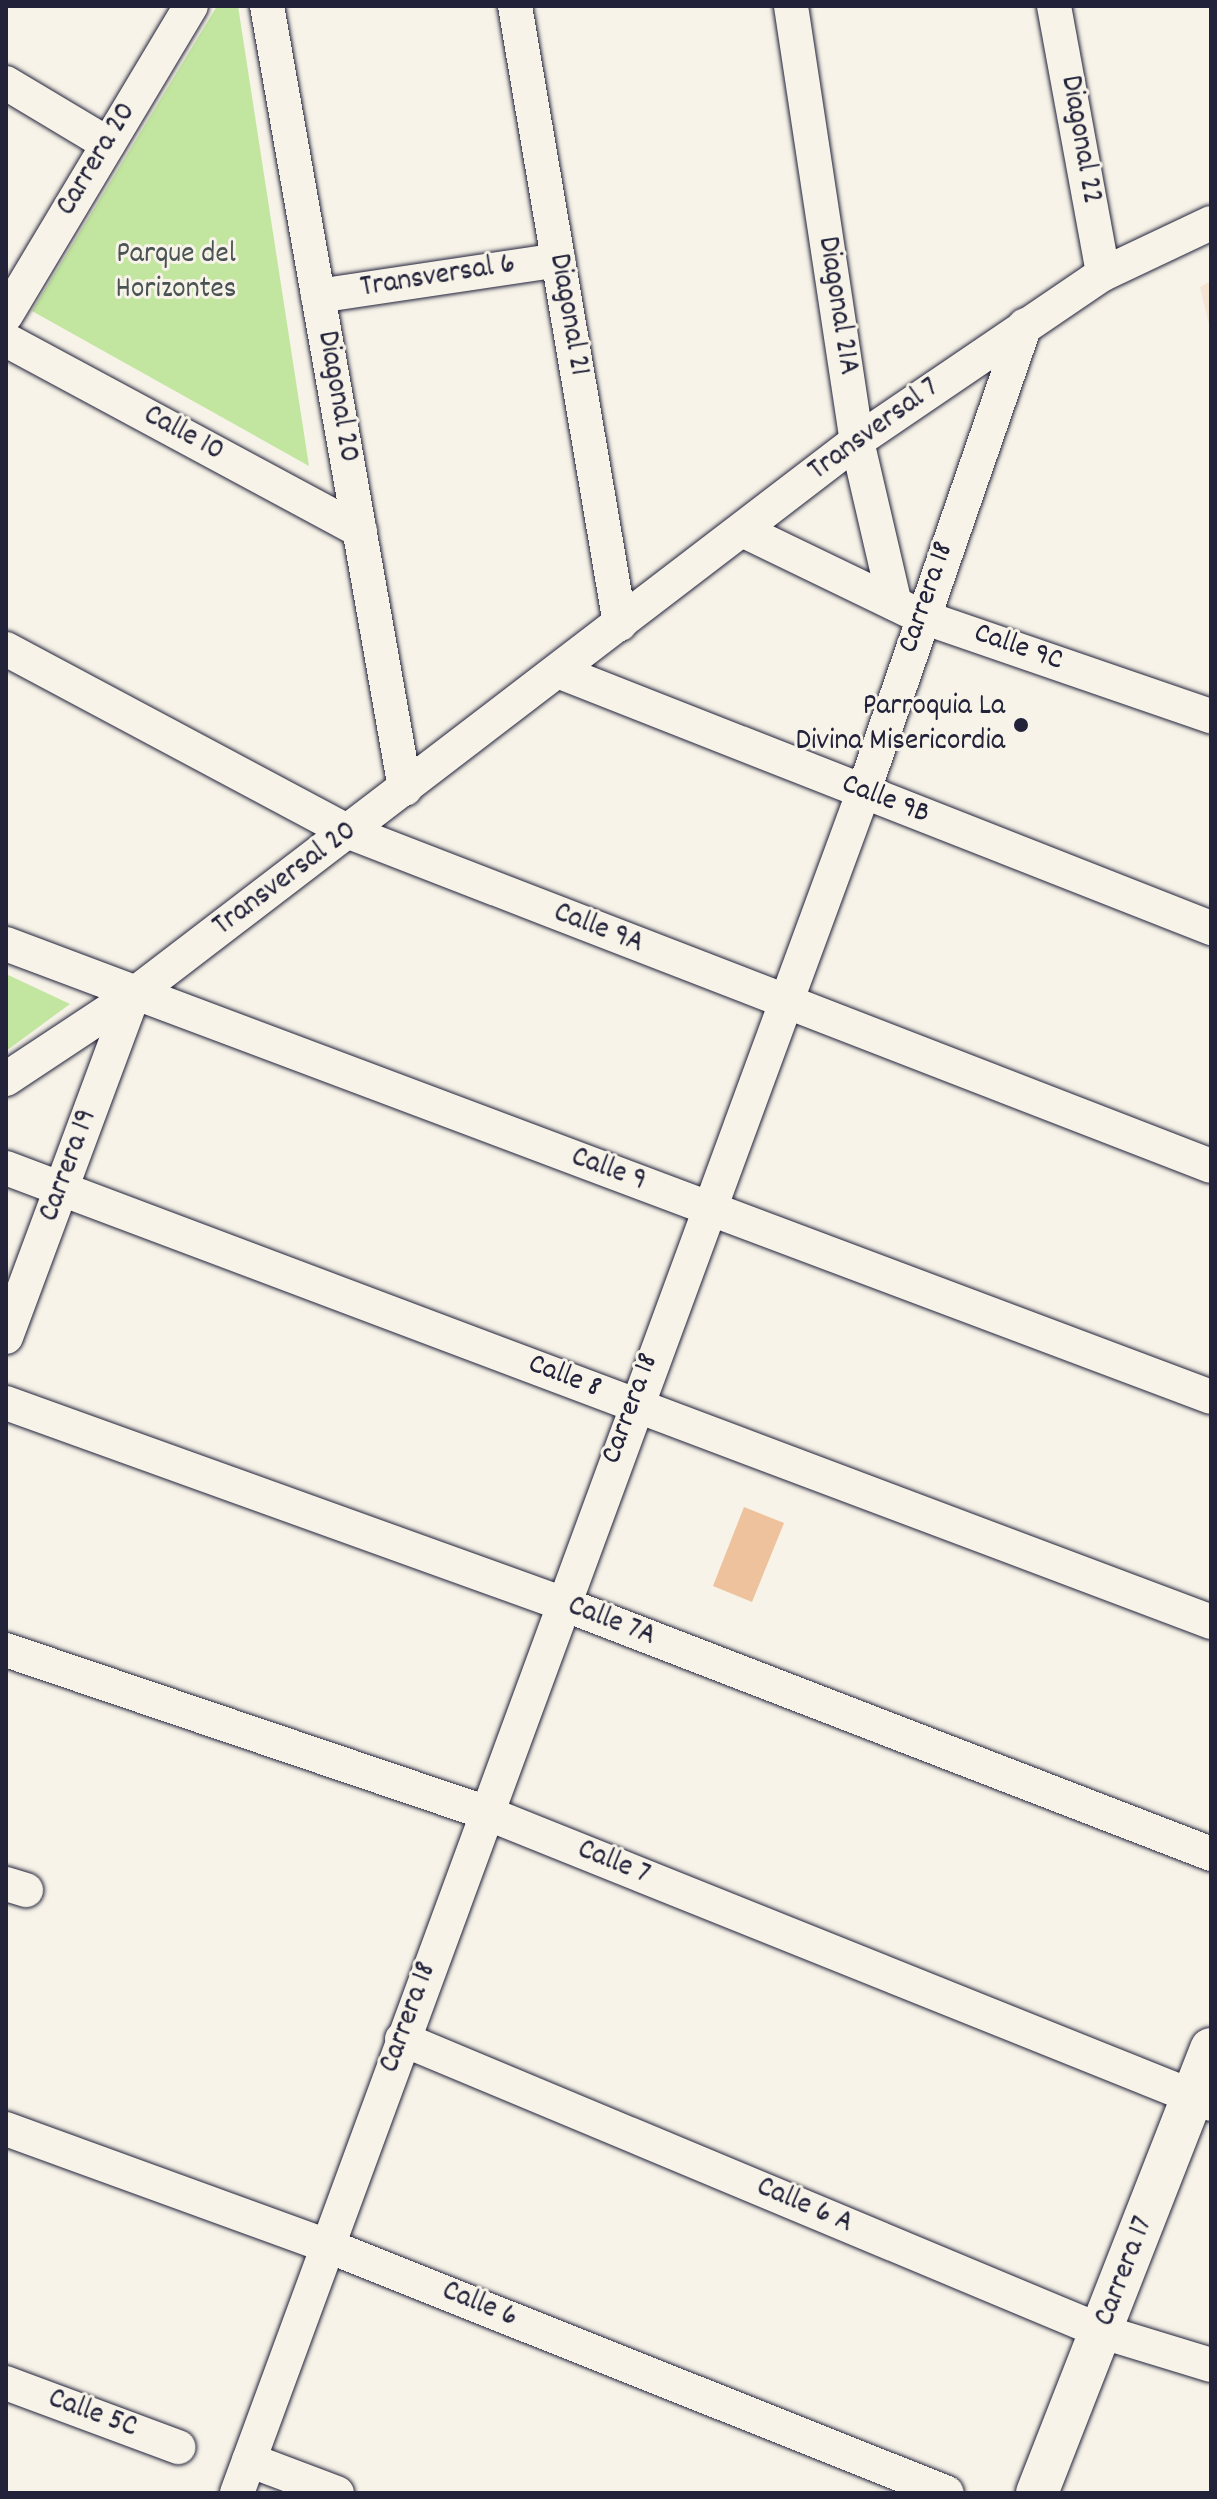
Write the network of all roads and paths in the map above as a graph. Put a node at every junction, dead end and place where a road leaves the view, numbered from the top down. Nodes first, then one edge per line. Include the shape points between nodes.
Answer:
1 (191, 6) edge
2 (267, 6) edge
3 (515, 6) edge
4 (791, 6) edge
5 (1054, 6) edge
6 (6, 83) edge
7 (108, 144) junction
8 (1211, 223) edge
9 (558, 260) junction
10 (1103, 274) junction
11 (318, 296) junction
12 (6, 315) edge
13 (1025, 325) junction
14 (6, 340) edge
15 (857, 441) junction
16 (742, 530) junction
17 (360, 531) junction
18 (908, 610) junction
19 (620, 624) junction
20 (6, 649) edge
21 (560, 672) junction
22 (1211, 716) edge
23 (405, 789) junction
24 (863, 793) junction
25 (349, 832) junction
26 (1211, 928) edge
27 (6, 944) edge
28 (133, 995) junction
29 (783, 1002) junction
30 (6, 1079) edge
31 (1211, 1166) edge
32 (6, 1168) edge
33 (61, 1188) junction
34 (707, 1207) junction
35 (6, 1337) edge
36 (1211, 1397) edge
37 (6, 1403) edge
38 (633, 1404) junction
39 (561, 1603) junction
40 (1211, 1622) edge
41 (6, 1650) edge
42 (484, 1812) junction
43 (1211, 1854) edge
44 (402, 2039) junction
45 (1211, 2049) edge
46 (1202, 2101) edge
47 (6, 2129) edge
48 (328, 2246) junction
49 (1103, 2332) junction
50 (1211, 2365) edge
51 (6, 2383) edge
52 (178, 2447) dead end
53 (249, 2460) junction
54 (237, 2493) edge
55 (337, 2493) edge
56 (947, 2493) edge
57 (1037, 2493) edge

1 - 7 street, Carrera 20
2 - 11 street, Diagonal 20
3 - 9 street, Diagonal 21
4 - 15 street, Diagonal 21A
5 - 10 street, Diagonal 22
6 - 7 street
7 - 12 street, Carrera 20
8 - 10 street, Transversal 7
9 - 11 street, Transversal 6
9 - 19 street, Diagonal 21
10 - 13 street, Transversal 7
11 - 17 street, Diagonal 20
13 - 15 street, Transversal 7
13 - 18 street, Carrera 18
14 - 17 street, Calle 10
15 - 16 street, Transversal 7
15 - 18 street, Diagonal 21A
16 - 18 street, Calle 9C
16 - 19 street, Transversal 7
17 - 23 street, Diagonal 20
18 - 22 street, Calle 9C
18 - 24 street, Carrera 18
19 - 21 street, Transversal 7
20 - 25 street, Calle 9A
21 - 23 street, Transversal 20
21 - 24 street, Calle 9B
23 - 25 street, Transversal 20
24 - 26 street, Calle 9B
24 - 29 street, Carrera 18
25 - 28 street, Transversal 20
25 - 29 street, Calle 9A
27 - 28 street, Calle 9
28 - 30 street, Transversal 20
28 - 33 street, Carrera 19
28 - 34 street, Calle 9
29 - 31 street, Calle 9A
29 - 34 street, Carrera 18
32 - 33 street, Calle 8
33 - 35 street, Carrera 19
33 - 38 street, Calle 8
34 - 36 street, Calle 9
34 - 38 street, Carrera 18
37 - 39 street, Calle 7A
38 - 39 street, Carrera 18
38 - 40 street, Calle 8
39 - 42 street, Carrera 18
39 - 43 street, Calle 7A
41 - 42 street, Calle 7
42 - 44 street, Carrera 18
42 - 46 street, Calle 7
44 - 48 street, Carrera 18
44 - 49 street, Calle 6 A
45 - 46 street, Carrera 17
46 - 49 street, Carrera 17
47 - 48 street, Calle 6
48 - 53 street, Carrera 18
48 - 56 street, Calle 6
49 - 50 street, Calle 6 A
49 - 57 street, Carrera 17
51 - 52 street, Calle 5C
53 - 54 street, Carrera 18
53 - 55 street

